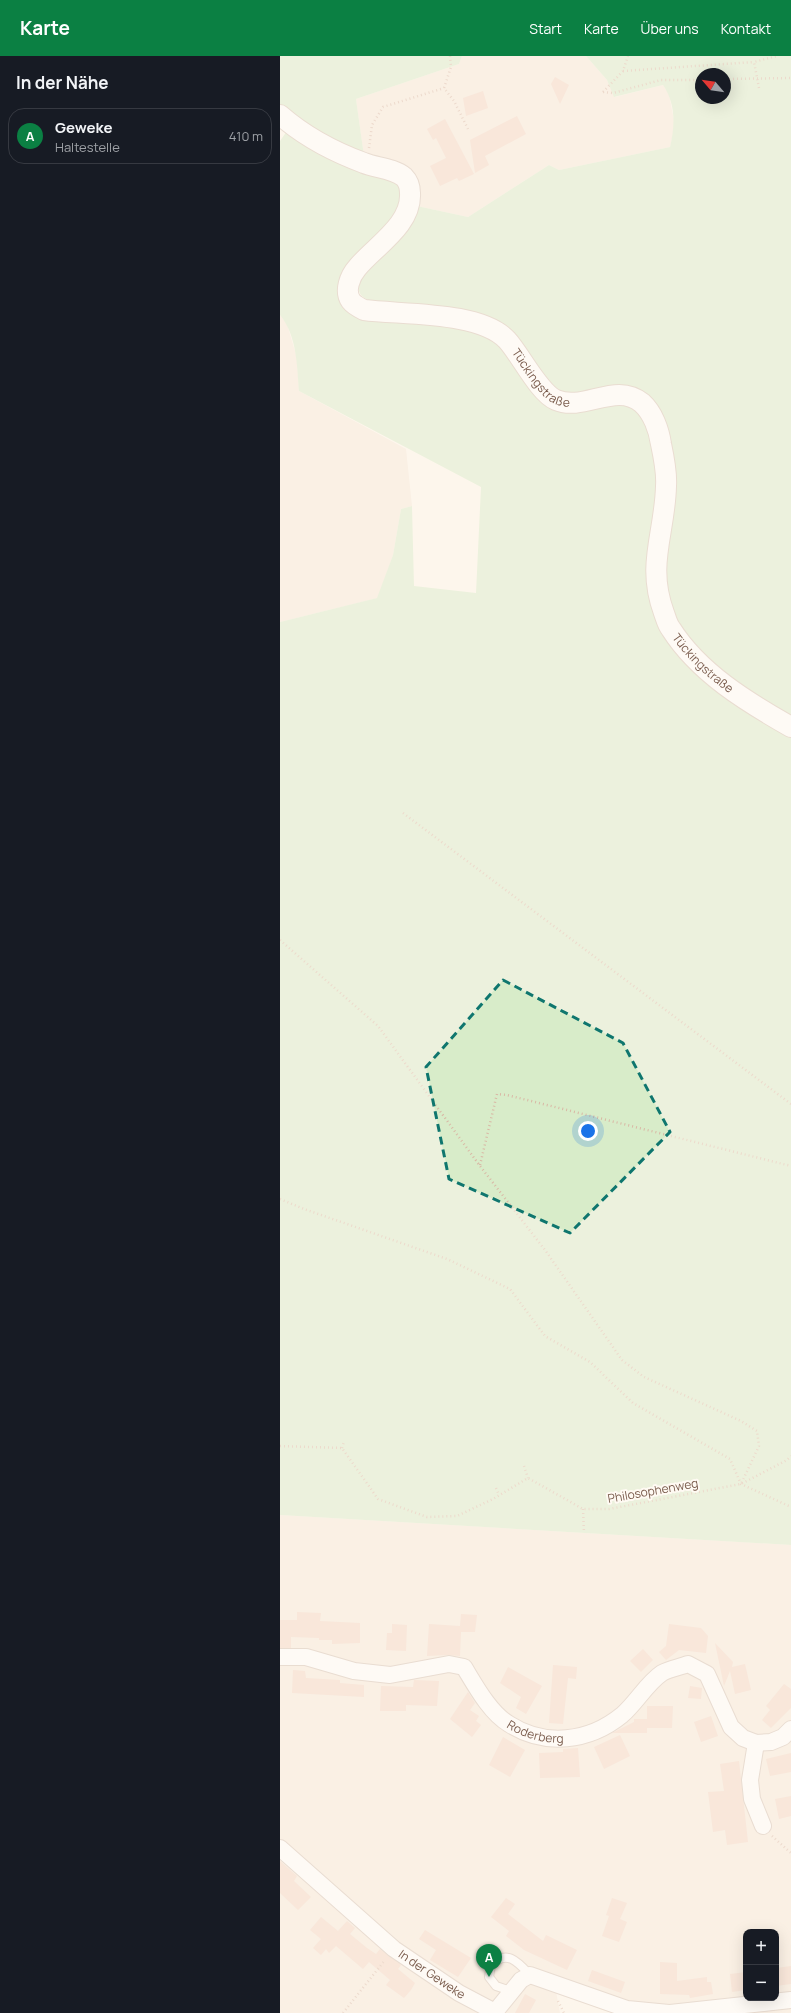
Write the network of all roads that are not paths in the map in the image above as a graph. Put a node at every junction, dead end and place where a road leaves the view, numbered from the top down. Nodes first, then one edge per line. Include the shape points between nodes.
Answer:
1 (280, 115) edge
2 (791, 727) edge
3 (280, 1657) edge
4 (791, 1728) edge
5 (756, 1743) junction
6 (763, 1826) road end
7 (280, 1848) edge
8 (530, 1975) junction
9 (511, 1991) junction
10 (791, 2000) edge
11 (494, 2012) edge
12 (670, 2013) edge

1 - 2 street, Tückingstraße via 334,152 403,176 409,185 410,202 404,217 357,268 350,280 348,291 351,301 364,310 462,319 485,324 508,340 542,388 555,400 572,403 615,394 632,397 649,410 659,432 667,486 655,562 660,603 670,628 691,655 717,677 738,694
3 - 5 street, Roderberg via 306,1657 354,1672 390,1675 449,1664 464,1667 486,1701 508,1724 534,1736 561,1740 589,1734 606,1726 623,1714 662,1673 688,1664 707,1674 731,1726 743,1738
4 - 5 street via 783,1737 771,1742
5 - 6 street via 750,1780 752,1799
7 - 11 street, In der Geweke via 394,1949 459,1993
8 - 9 street, In der Geweke
8 - 9 lane via 512,1958 497,1959 491,1965 489,1977 496,1986
8 - 12 street via 627,2009
9 - 11 street, In der Geweke
10 - 12 street

